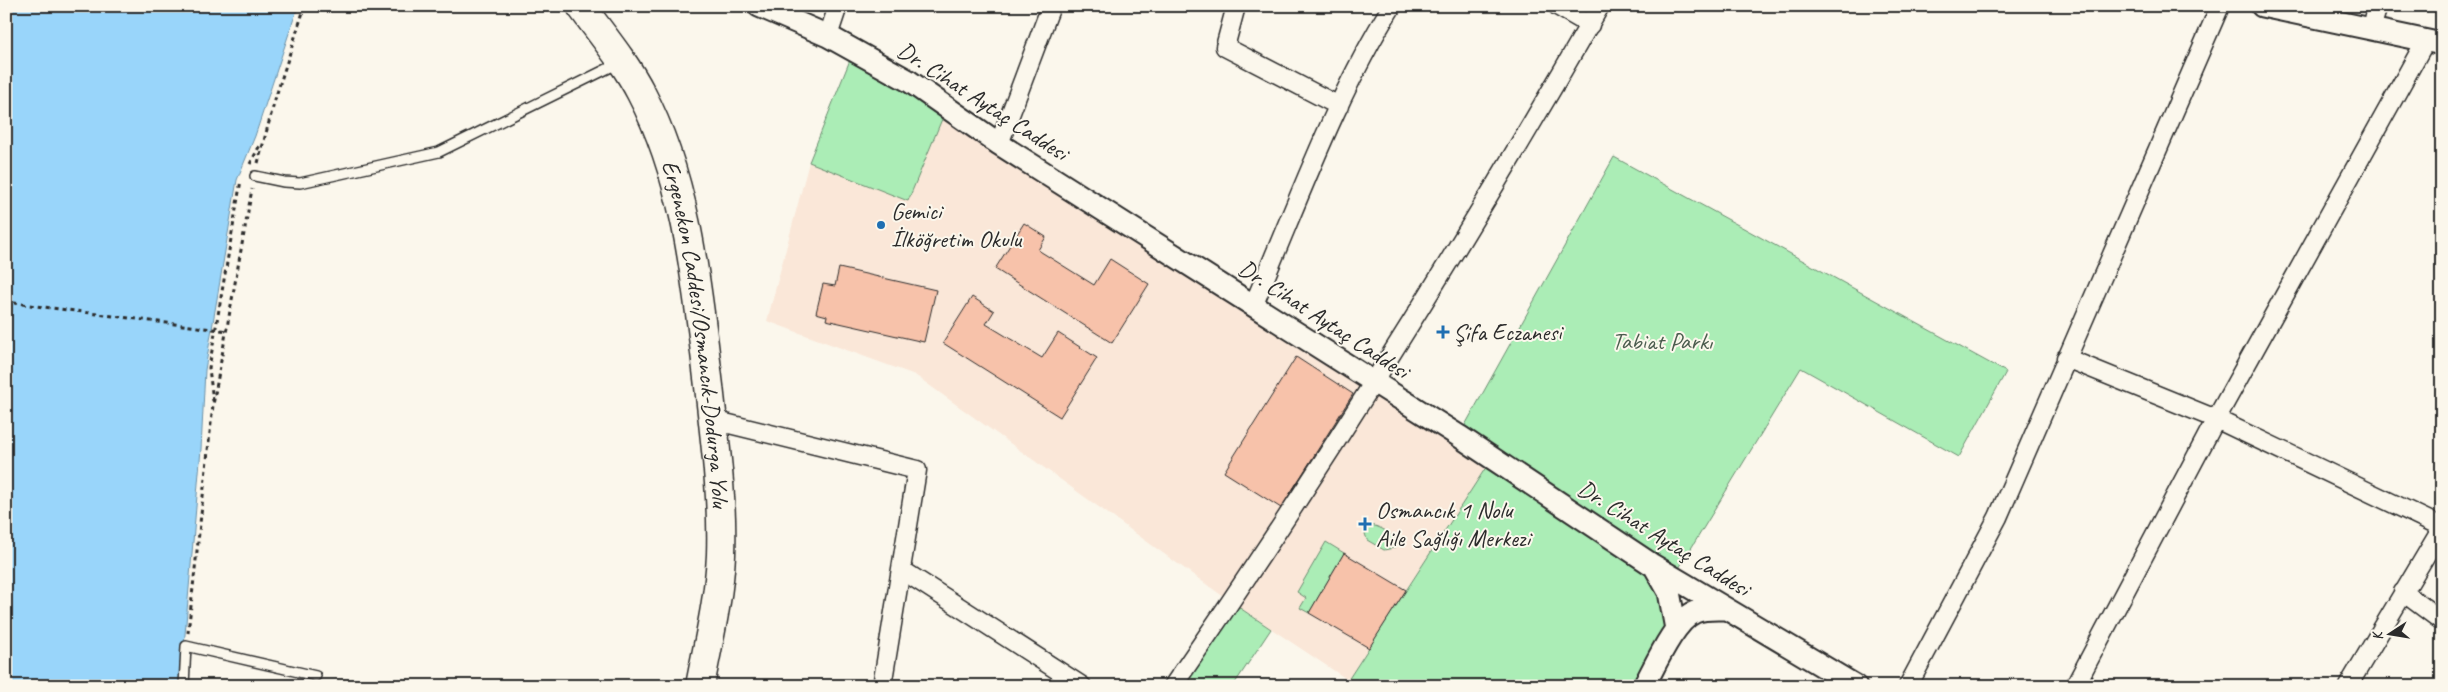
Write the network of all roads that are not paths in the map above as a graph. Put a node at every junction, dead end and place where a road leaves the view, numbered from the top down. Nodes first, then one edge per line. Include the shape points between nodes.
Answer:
1 (581, 6) edge
2 (759, 6) edge
3 (838, 6) edge
4 (1051, 6) edge
5 (1236, 6) edge
6 (1392, 6) edge
7 (1557, 6) edge
8 (1600, 6) edge
9 (2220, 6) edge
10 (2262, 6) edge
11 (2378, 6) edge
12 (1590, 25) junction
13 (2370, 29) junction
14 (828, 36) junction
15 (2434, 42) edge
16 (622, 61) junction
17 (1339, 106) junction
18 (999, 144) junction
19 (255, 176) dead end
20 (1254, 306) junction
21 (2066, 358) junction
22 (1373, 383) junction
23 (713, 420) junction
24 (2216, 420) junction
25 (2442, 527) edge
26 (1651, 564) junction
27 (902, 570) junction
28 (2403, 592) junction
29 (1726, 609) junction
30 (2442, 621) edge
31 (1676, 629) junction
32 (316, 676) dead end
33 (184, 686) edge
34 (700, 686) edge
35 (882, 686) edge
36 (1082, 686) edge
37 (1173, 686) edge
38 (1644, 686) edge
39 (1856, 686) edge
40 (1908, 686) edge
41 (2075, 686) edge
42 (2348, 686) edge

1 - 16 main road, Ergenekon Caddesi/Osmancık-Dodurga Yolu
2 - 14 street, Dr. Cihat Aytaç Caddesi
3 - 14 street
4 - 18 street
5 - 17 street via 1225,48
6 - 17 street via 1371,40
7 - 12 street
8 - 12 street
9 - 21 street
10 - 13 street
11 - 13 street
12 - 22 street
13 - 15 street
14 - 18 street, Dr. Cihat Aytaç Caddesi via 909,81
15 - 24 street
16 - 19 lane via 439,152 300,182
16 - 23 main road, Ergenekon Caddesi/Osmancık-Dodurga Yolu via 656,128 679,197 691,250
17 - 20 street
18 - 20 street, Dr. Cihat Aytaç Caddesi
20 - 22 street, Dr. Cihat Aytaç Caddesi
21 - 24 street
21 - 40 street via 1998,517
22 - 26 street, Dr. Cihat Aytaç Caddesi
22 - 37 street
23 - 27 street via 917,470
23 - 34 main road, Ergenekon Caddesi/Osmancık-Dodurga Yolu via 721,557
24 - 25 street
24 - 41 street
25 - 28 street
26 - 29 street, Dr. Cihat Aytaç Caddesi
26 - 31 street via 1667,585
27 - 35 street
27 - 36 street
28 - 30 street
28 - 42 street
29 - 31 street via 1696,611
29 - 39 street, Dr. Cihat Aytaç Caddesi
31 - 38 street
32 - 33 lane via 186,646

